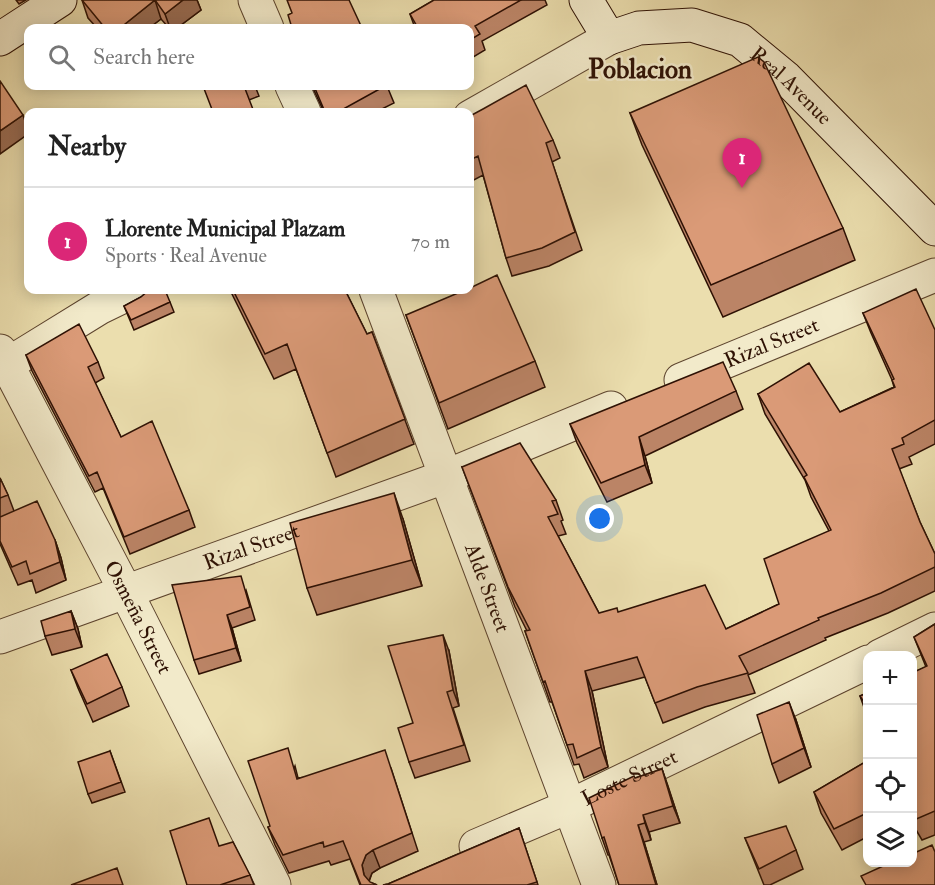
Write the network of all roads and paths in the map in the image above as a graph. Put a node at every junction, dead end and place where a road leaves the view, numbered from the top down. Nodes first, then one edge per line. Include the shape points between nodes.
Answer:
1 (60, 0) edge
2 (255, 0) edge
3 (586, 0) edge
4 (688, 13) edge
5 (265, 24) edge
6 (609, 38) junction
7 (0, 39) edge
8 (294, 90) edge
9 (302, 108) edge
10 (474, 115) edge
11 (935, 229) edge
12 (935, 275) edge
13 (128, 294) edge
14 (378, 294) edge
15 (2, 362) edge
16 (447, 476) junction
17 (126, 592) junction
18 (935, 629) edge
19 (0, 637) edge
20 (890, 651) edge
21 (863, 664) edge
22 (570, 806) junction
23 (451, 857) edge
24 (274, 885) edge
25 (599, 885) edge

1 - 7 street
2 - 5 street
3 - 6 street
4 - 6 street, Real Avenue
4 - 11 street, Real Avenue via 740,40 786,78
6 - 10 street, Real Avenue
8 - 9 street
12 - 16 street, Rizal Street
13 - 15 street
14 - 16 street, Alde Street
15 - 17 street, Osmeña Street
16 - 17 street, Rizal Street
16 - 22 street, Alde Street
17 - 19 street, Rizal Street
17 - 24 street, Osmeña Street
18 - 20 street
21 - 22 street, Loste Street
22 - 23 street, Loste Street
22 - 25 street, Alde Street

